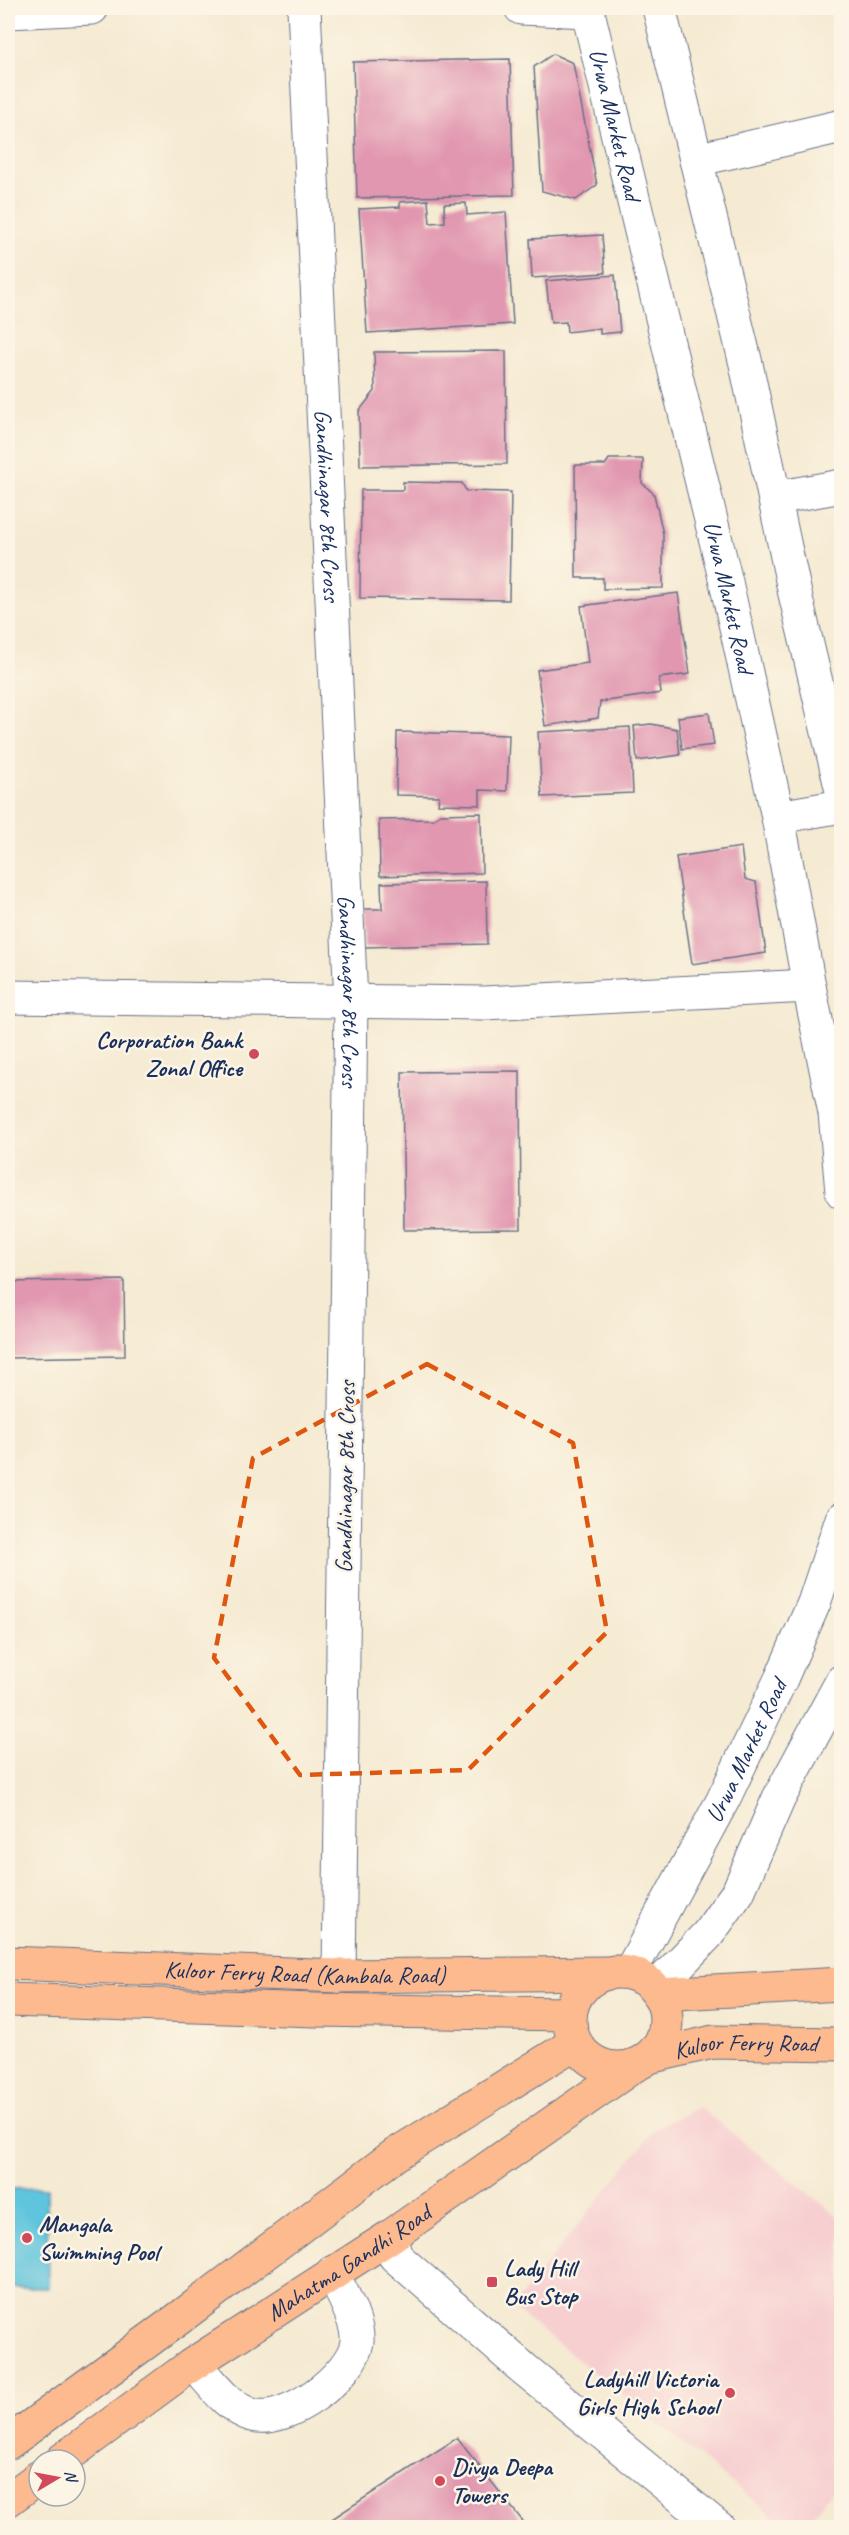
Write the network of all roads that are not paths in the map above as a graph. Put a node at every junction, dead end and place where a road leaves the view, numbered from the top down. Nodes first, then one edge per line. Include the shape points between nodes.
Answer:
1 (92, 8) edge
2 (304, 8) edge
3 (521, 8) edge
4 (659, 8) edge
5 (588, 9) edge
6 (8, 12) edge
7 (842, 126) edge
8 (696, 160) junction
9 (842, 486) edge
10 (775, 498) junction
11 (842, 791) edge
12 (842, 806) edge
13 (778, 817) junction
14 (809, 986) junction
15 (8, 997) edge
16 (351, 1001) junction
17 (842, 1192) edge
18 (842, 1519) edge
19 (842, 1681) edge
20 (8, 1964) edge
21 (339, 1976) junction
22 (636, 1982) junction
23 (842, 1984) edge
24 (8, 2000) edge
25 (572, 2029) junction
26 (842, 2044) edge
27 (642, 2061) junction
28 (391, 2236) junction
29 (332, 2273) junction
30 (194, 2364) junction
31 (8, 2444) edge
32 (78, 2448) edge
33 (27, 2486) edge
34 (8, 2500) edge
35 (720, 2528) edge

1 - 6 street
2 - 16 street, Gandhinagar 8th Cross
3 - 5 street
4 - 8 street
5 - 13 street, Urwa Market Road via 726,582
7 - 8 street
8 - 10 street
9 - 10 street
10 - 11 street
12 - 13 street
13 - 14 street, Urwa Market Road
14 - 16 street via 484,1003
14 - 17 street, Urwa Market Road via 836,1113
15 - 16 street
16 - 21 street, Gandhinagar 8th Cross
18 - 22 street, Urwa Market Road via 814,1604 781,1679
19 - 22 street via 779,1798 738,1892 708,1934
20 - 21 main road, Kuloor Ferry Road (Kambala Road)
21 - 22 main road, Kuloor Ferry Road (Kambala Road)
22 - 23 main road
22 - 25 main road via 590,1979 573,2001
22 - 27 main road via 666,2016 659,2046
24 - 25 main road, Kuloor Ferry Road (Kambala Road) via 303,2010
25 - 27 main road via 583,2054 595,2063 621,2069
25 - 31 main road, Mahatma Gandhi Road via 396,2154
26 - 27 main road, Kuloor Ferry Road via 713,2042
27 - 28 main road, Mahatma Gandhi Road
28 - 29 main road, Mahatma Gandhi Road
28 - 35 street via 395,2256 524,2369
29 - 30 main road, Mahatma Gandhi Road
29 - 30 street via 348,2307 356,2344 339,2376 307,2399 277,2415 254,2416 233,2404
30 - 32 main road, Mahatma Gandhi Road
33 - 34 main road

